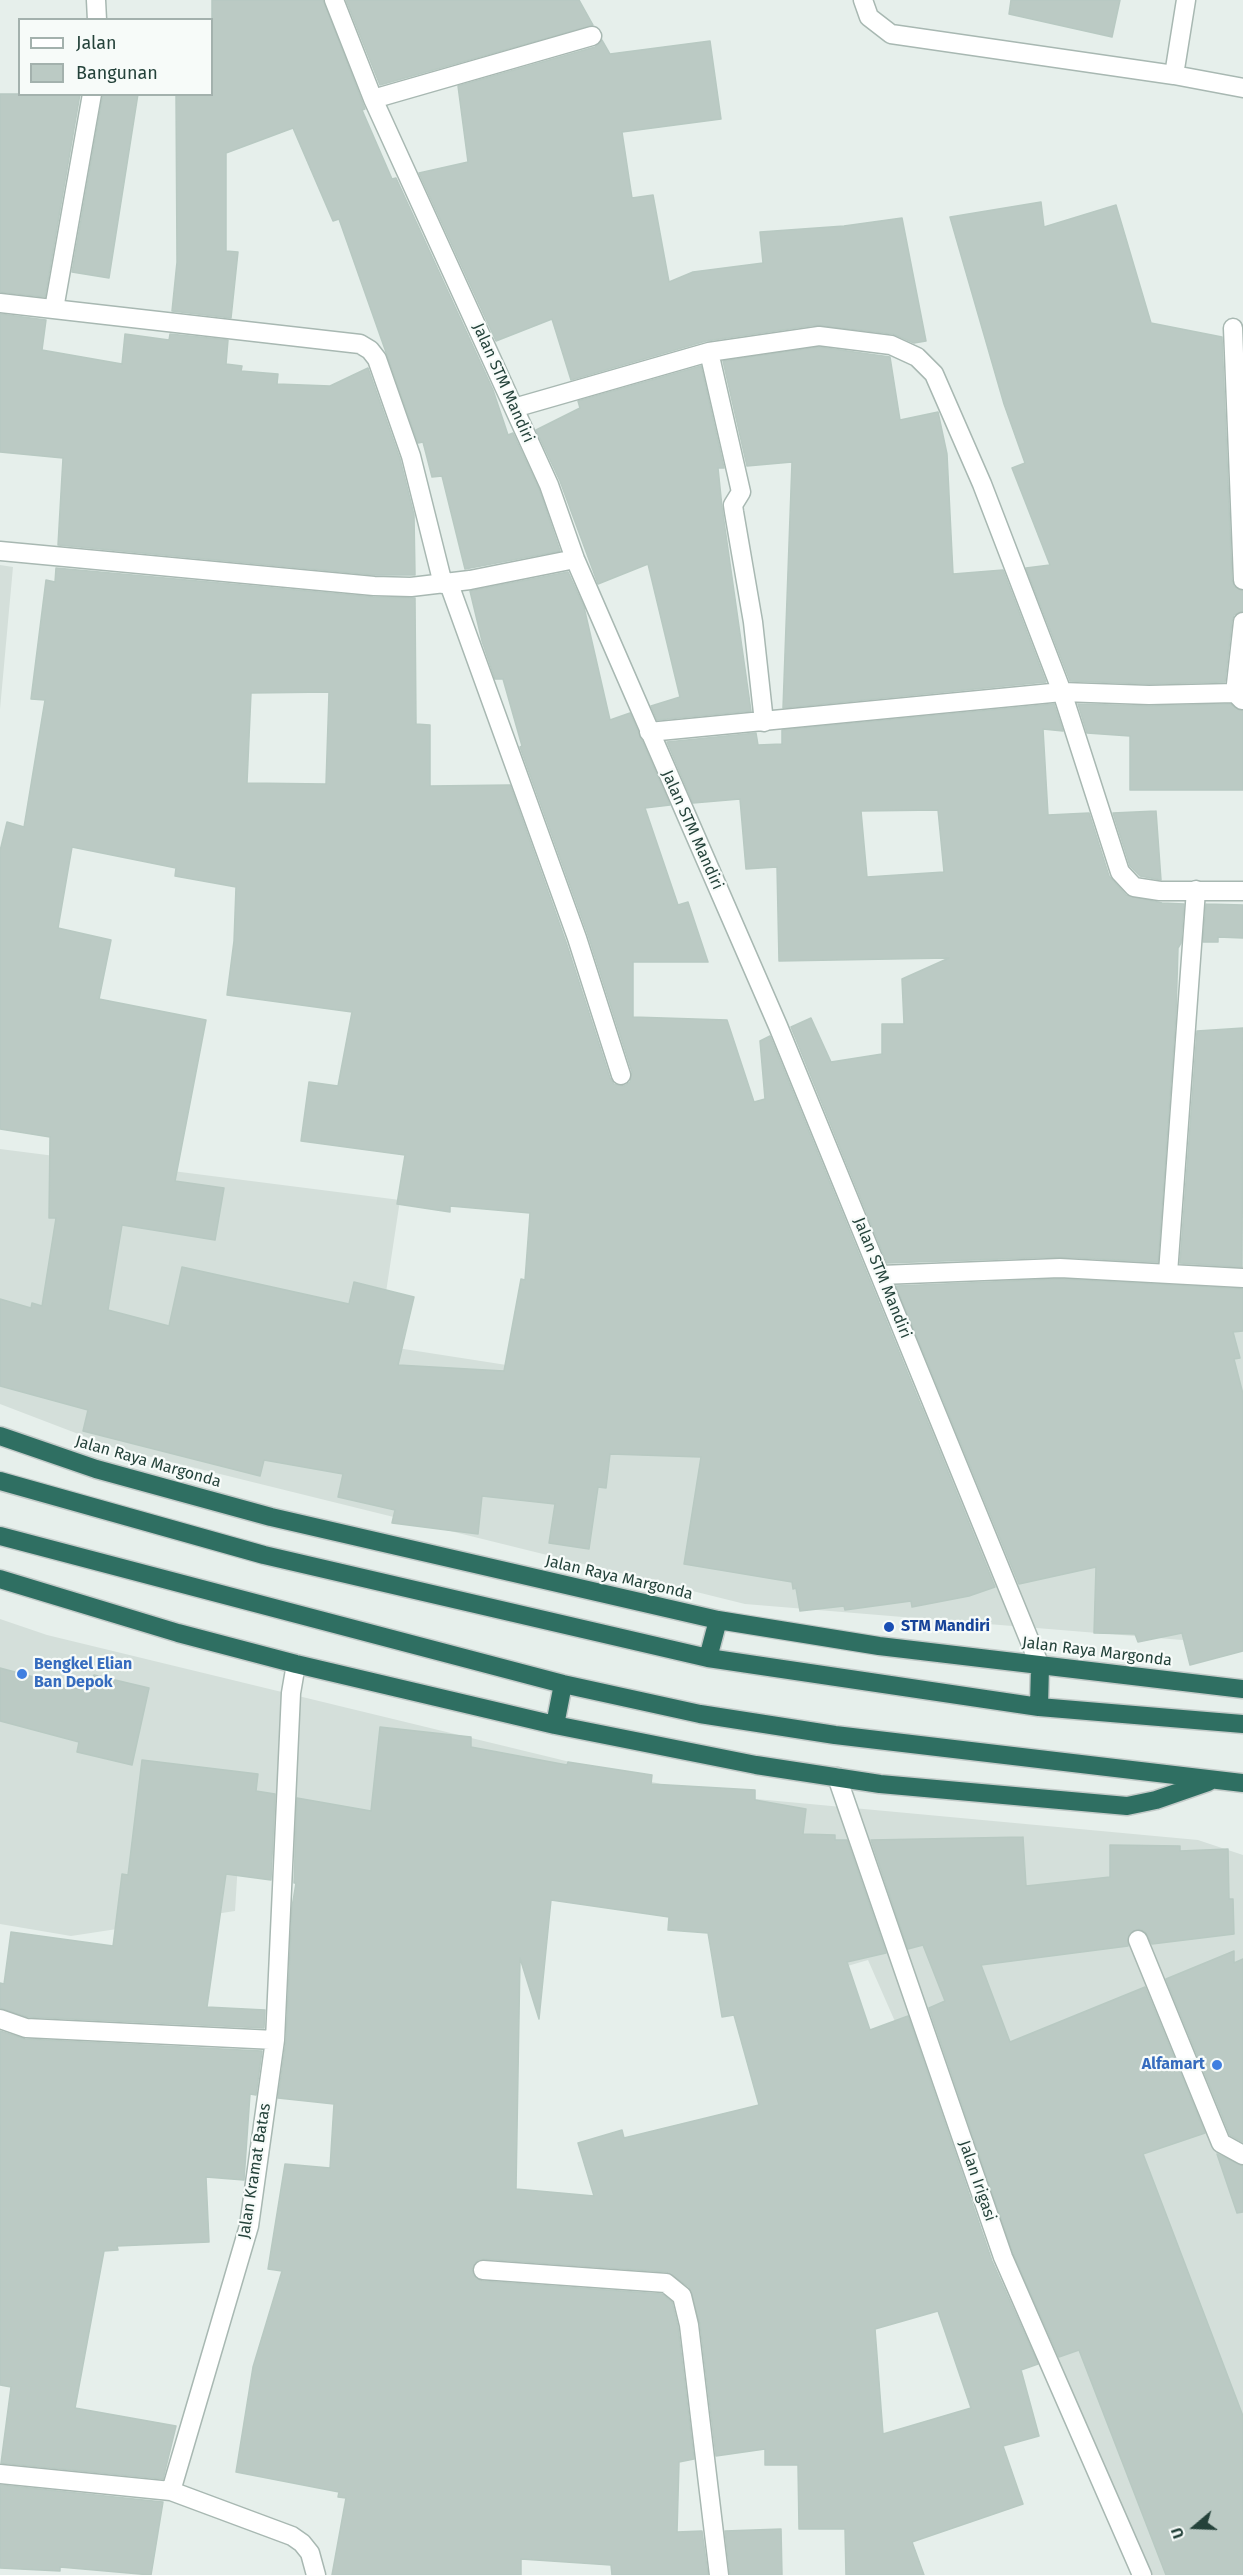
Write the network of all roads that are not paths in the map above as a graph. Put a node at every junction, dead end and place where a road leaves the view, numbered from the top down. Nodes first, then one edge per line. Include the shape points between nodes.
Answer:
1 (96, 0) edge
2 (334, 0) edge
3 (863, 0) edge
4 (1186, 0) edge
5 (97, 18) edge
6 (592, 36) dead end
7 (1174, 75) junction
8 (1243, 88) edge
9 (92, 96) edge
10 (373, 99) junction
11 (0, 303) edge
12 (54, 309) junction
13 (1233, 328) dead end
14 (709, 352) junction
15 (514, 408) junction
16 (0, 551) edge
17 (575, 560) junction
18 (1243, 580) edge
19 (446, 584) junction
20 (1243, 622) edge
21 (1062, 692) junction
22 (1239, 697) edge
23 (764, 722) junction
24 (649, 732) junction
25 (1196, 890) junction
26 (1243, 891) edge
27 (621, 1075) dead end
28 (1168, 1273) junction
29 (881, 1275) junction
30 (1243, 1278) edge
31 (0, 1436) edge
32 (0, 1481) edge
33 (0, 1536) edge
34 (0, 1579) edge
35 (718, 1620) junction
36 (708, 1658) junction
37 (296, 1664) junction
38 (1040, 1666) junction
39 (563, 1684) junction
40 (1243, 1689) edge
41 (1039, 1707) junction
42 (1243, 1724) edge
43 (555, 1725) junction
44 (837, 1777) junction
45 (1213, 1780) junction
46 (1243, 1783) edge
47 (1138, 1940) dead end
48 (0, 2019) edge
49 (275, 2040) junction
50 (1243, 2155) edge
51 (483, 2270) dead end
52 (0, 2474) edge
53 (171, 2491) junction
54 (316, 2575) edge
55 (719, 2575) edge
56 (1142, 2575) edge

1 - 5 street
2 - 10 street, Jalan STM Mandiri
3 - 7 street via 869,17 891,34
4 - 7 street
6 - 10 street
7 - 8 street
9 - 12 street
10 - 15 street, Jalan STM Mandiri
11 - 12 street
12 - 19 street via 360,345 370,350 377,359 411,456
13 - 18 street
14 - 15 street
14 - 21 street via 819,336 891,345 917,357 934,374 960,434
14 - 23 street via 741,492 734,512 753,622
15 - 17 street, Jalan STM Mandiri via 549,485
16 - 19 street via 374,586
17 - 19 street
17 - 24 street, Jalan STM Mandiri
19 - 27 street via 576,938
20 - 22 street
21 - 22 street
21 - 23 street
21 - 25 street via 1120,872 1134,887
23 - 24 street
24 - 29 street, Jalan STM Mandiri via 778,1026
25 - 26 street
25 - 28 street
28 - 29 street via 1060,1268
28 - 30 street
29 - 38 street, Jalan STM Mandiri
31 - 35 highway, Jalan Raya Margonda via 96,1469 271,1517
32 - 36 highway via 264,1555
33 - 39 highway
34 - 37 highway via 178,1634
35 - 36 highway
35 - 38 highway, Jalan Raya Margonda
36 - 41 highway
37 - 43 highway
37 - 49 street, Jalan Kramat Batas via 291,1694
38 - 40 highway, Jalan Raya Margonda
38 - 41 highway
39 - 43 highway
39 - 45 highway via 700,1714 835,1735
41 - 42 highway
43 - 44 highway
44 - 45 highway via 1127,1806
44 - 56 street, Jalan Irigasi via 1003,2257
45 - 46 highway
47 - 50 street via 1221,2143
48 - 49 street via 26,2028
49 - 53 street, Jalan Kramat Batas via 249,2226
51 - 55 street via 666,2283 682,2296 689,2325
52 - 53 street
53 - 54 street via 292,2536 310,2553

